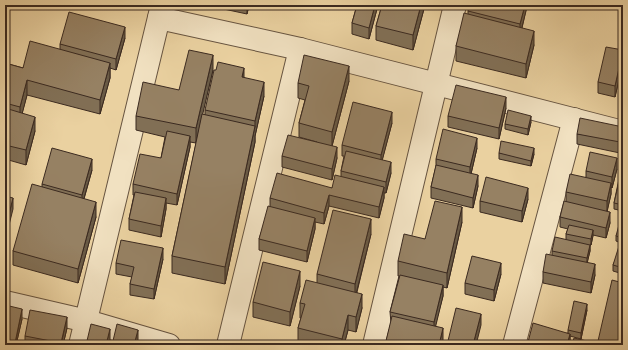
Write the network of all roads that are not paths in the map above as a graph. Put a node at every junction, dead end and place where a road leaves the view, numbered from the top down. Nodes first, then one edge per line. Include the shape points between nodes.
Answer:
1 (455, 5) edge
2 (161, 11) edge
3 (300, 49) junction
4 (437, 84) junction
5 (574, 119) junction
6 (623, 132) edge
7 (5, 302) edge
8 (86, 321) junction
9 (80, 345) edge
10 (169, 345) edge
11 (228, 345) edge
12 (374, 345) edge
13 (514, 345) edge

1 - 4 street
2 - 3 street
2 - 8 street
3 - 4 street
3 - 11 street
4 - 5 street
4 - 12 street
5 - 6 street
5 - 13 street
7 - 8 street
8 - 9 street
8 - 10 street

